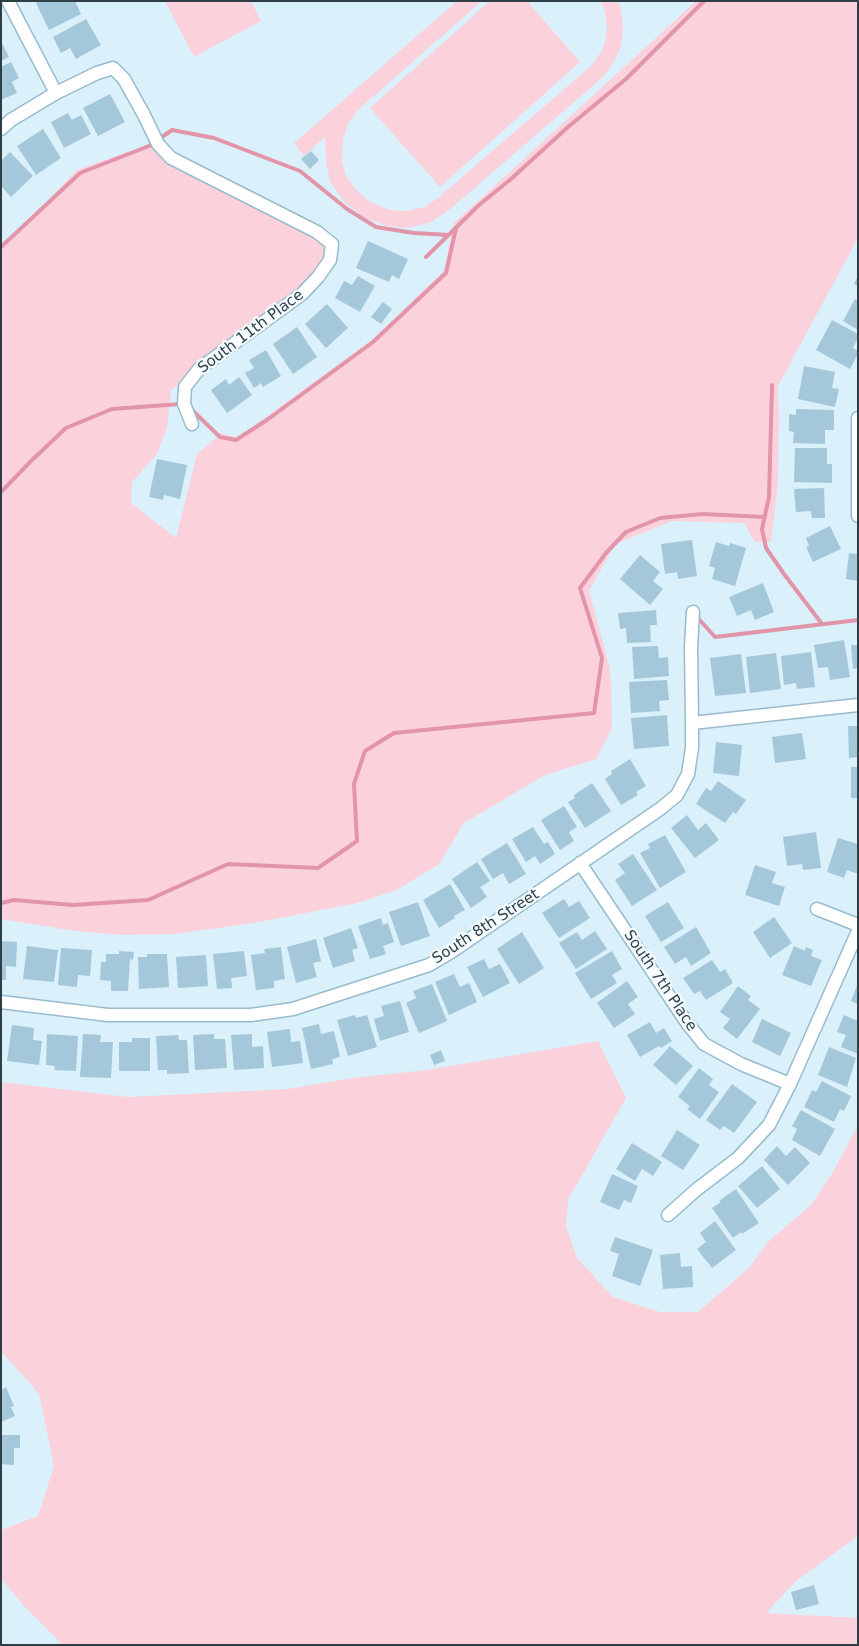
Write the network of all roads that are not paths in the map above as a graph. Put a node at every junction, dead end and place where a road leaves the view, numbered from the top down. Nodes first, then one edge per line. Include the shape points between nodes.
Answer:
1 (8, 1) edge
2 (56, 93) junction
3 (1, 128) edge
4 (858, 418) edge
5 (192, 424) dead end
6 (858, 516) edge
7 (693, 612) dead end
8 (858, 704) edge
9 (692, 724) junction
10 (580, 863) junction
11 (817, 909) dead end
12 (858, 925) edge
13 (858, 931) edge
14 (1, 1002) edge
15 (790, 1084) junction
16 (668, 1215) dead end

1 - 2 street
2 - 3 street
2 - 5 street, South 11th Place via 113,68 124,79 158,144 171,158 317,232 332,244 330,260 302,294 199,369 185,387 184,404
4 - 6 street
7 - 9 street, South 8th Street
8 - 9 street
9 - 10 street, South 8th Street via 688,774 677,795
10 - 14 street, South 8th Street via 429,965 293,1009 251,1015 108,1016
10 - 15 street, South 7th Place via 704,1044 741,1064
11 - 12 street
13 - 15 street
15 - 16 street via 769,1125 738,1158

